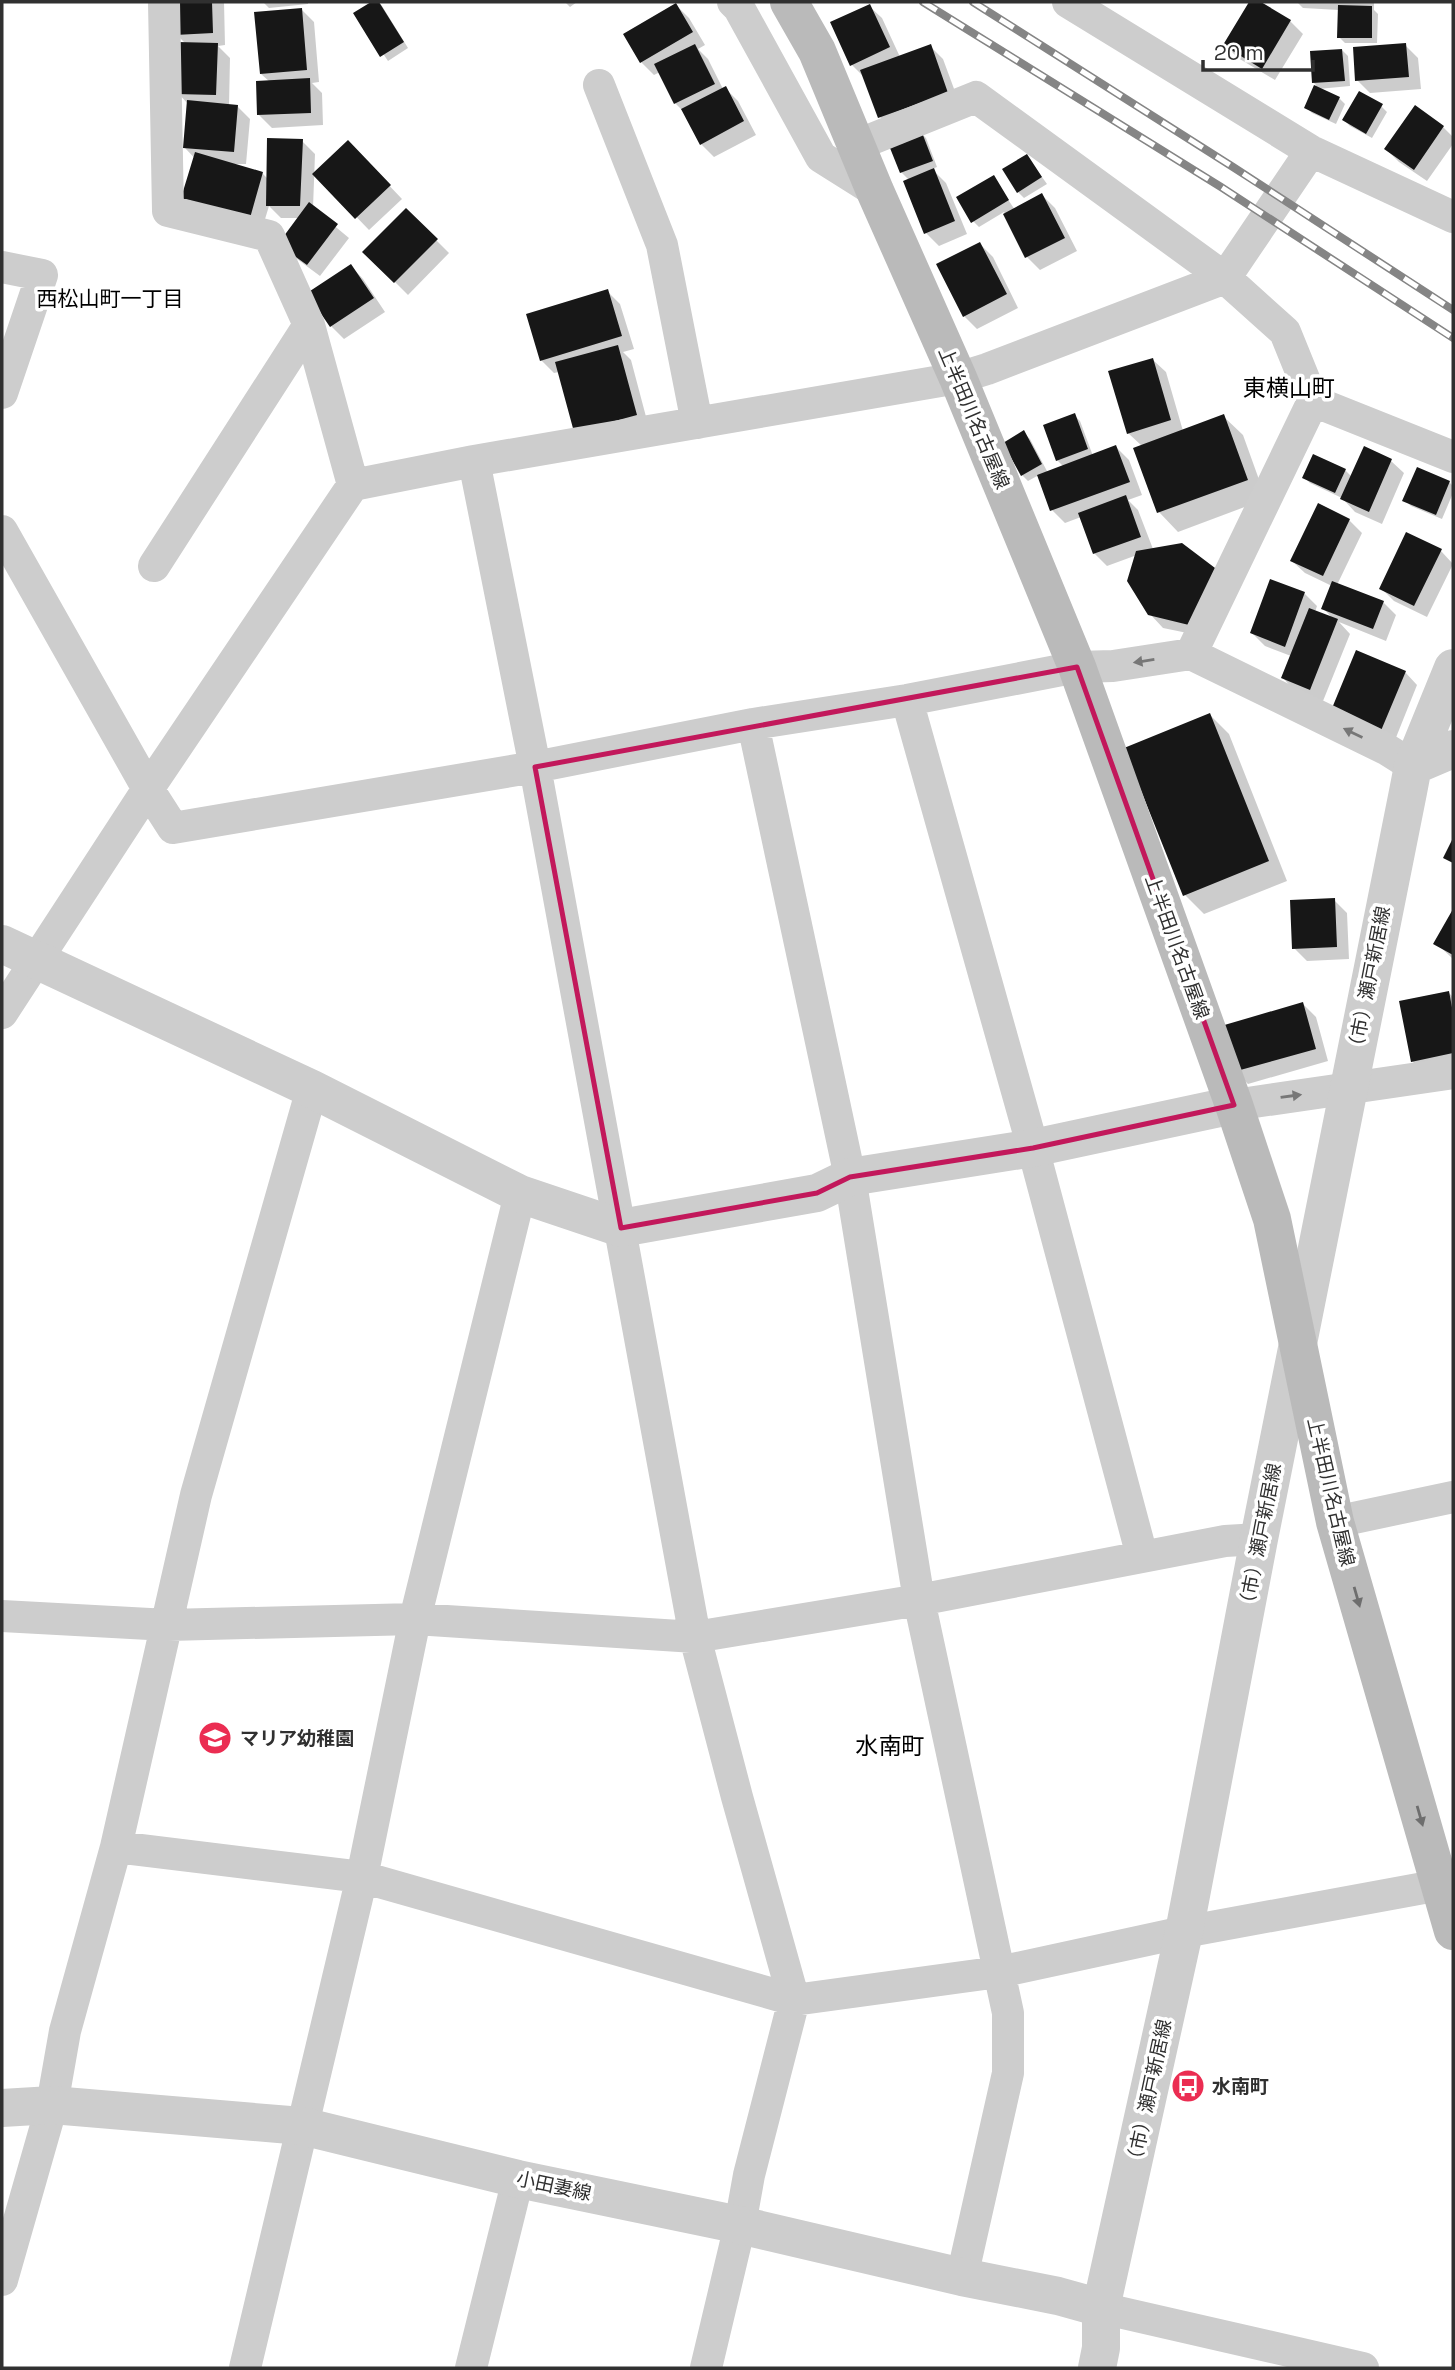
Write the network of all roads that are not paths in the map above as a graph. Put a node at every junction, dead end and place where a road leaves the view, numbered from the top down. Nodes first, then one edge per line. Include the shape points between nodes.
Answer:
1 (164, 2) edge
2 (733, 2) edge
3 (789, 2) edge
4 (1068, 2) edge
5 (599, 85) dead end
6 (857, 145) junction
7 (1311, 151) junction
8 (875, 191) junction
9 (1446, 207) edge
10 (2, 267) edge
11 (1225, 278) junction
12 (309, 324) junction
13 (958, 378) junction
14 (2, 393) edge
15 (1313, 401) junction
16 (697, 423) junction
17 (1453, 457) edge
18 (474, 461) junction
19 (353, 485) junction
20 (2, 531) edge
21 (154, 566) dead end
22 (1191, 654) junction
23 (1077, 667) junction
24 (1453, 668) edge
25 (907, 700) junction
26 (753, 724) junction
27 (1453, 749) edge
28 (1413, 766) junction
29 (535, 768) junction
30 (148, 789) junction
31 (18, 952) edge
32 (2, 1013) edge
33 (1453, 1073) edge
34 (1348, 1088) junction
35 (312, 1089) junction
36 (1234, 1105) junction
37 (1033, 1148) junction
38 (850, 1177) junction
39 (520, 1194) junction
40 (621, 1228) junction
41 (1298, 1340) junction
42 (1453, 1497) edge
43 (1335, 1522) junction
44 (1259, 1539) junction
45 (1142, 1556) junction
46 (919, 1601) junction
47 (2, 1616) edge
48 (415, 1619) junction
49 (168, 1625) junction
50 (695, 1637) junction
51 (116, 1847) junction
52 (362, 1877) junction
53 (1447, 1888) edge
54 (1453, 1931) edge
55 (1184, 1932) junction
56 (999, 1972) junction
57 (794, 2000) junction
58 (52, 2105) junction
59 (2, 2108) edge
60 (302, 2126) junction
61 (518, 2179) junction
62 (740, 2225) junction
63 (962, 2277) junction
64 (2, 2280) edge
65 (1101, 2308) junction
66 (245, 2368) edge
67 (471, 2368) edge
68 (706, 2368) edge
69 (1097, 2368) edge
70 (1363, 2368) edge

1 - 12 street via 168,211 269,236
2 - 8 street via 821,157
3 - 6 main road, 上半田川名古屋線 via 817,51
4 - 7 street
5 - 16 street via 662,244
6 - 8 main road, 上半田川名古屋線
6 - 11 street via 976,97
7 - 9 street
7 - 11 street
8 - 13 main road, 上半田川名古屋線
10 - 14 street via 42,275
11 - 13 street
11 - 15 street via 1285,332
12 - 19 street
12 - 21 street
13 - 16 street
13 - 23 main road, 上半田川名古屋線
15 - 17 street
15 - 22 street
16 - 18 street
18 - 19 street
18 - 29 street
19 - 30 street
20 - 30 street
22 -> 23 street
28 -> 22 street
23 - 25 street
23 - 36 main road, 上半田川名古屋線
24 - 28 street, （市）瀬戸新居線
25 - 26 street
25 - 37 street
26 - 29 street
26 - 38 street
27 - 28 street
28 - 34 street, （市）瀬戸新居線
29 - 30 street via 173,828
29 - 40 street
30 - 31 street
31 - 32 street
31 - 35 street
33 - 34 street
36 -> 34 street
34 - 41 street, （市）瀬戸新居線
35 - 39 street
35 - 49 street via 196,1495
36 - 37 street
36 - 41 main road, 上半田川名古屋線 via 1272,1219
37 - 38 street
37 - 45 street
38 - 40 street via 817,1193
38 - 46 street
39 - 40 street
39 - 48 street
40 - 50 street
41 - 43 main road, 上半田川名古屋線
41 - 44 street, （市）瀬戸新居線
42 - 43 street
43 -> 53 main road, 上半田川名古屋線
44 - 45 street
44 - 55 street, （市）瀬戸新居線
45 - 46 street
46 - 50 street
46 - 56 street
47 - 49 street
48 - 49 street
48 - 50 street
48 - 52 street
49 - 51 street
50 - 57 street
51 - 52 street
51 - 58 street via 65,2031
52 - 57 street
52 - 60 street
53 - 54 main road, 上半田川名古屋線
53 - 55 street
55 - 56 street
55 - 65 street, （市）瀬戸新居線
56 - 57 street
56 - 63 street via 1008,2013 1008,2073
57 - 62 street
58 - 59 street, 小田妻線
58 - 60 street, 小田妻線
58 - 64 street
60 - 61 street, 小田妻線
60 - 66 street
61 - 62 street, 小田妻線
61 - 67 street
62 - 63 street, 小田妻線
62 - 68 street
63 - 65 street, 小田妻線
65 - 69 street, （市）瀬戸新居線
65 - 70 street

